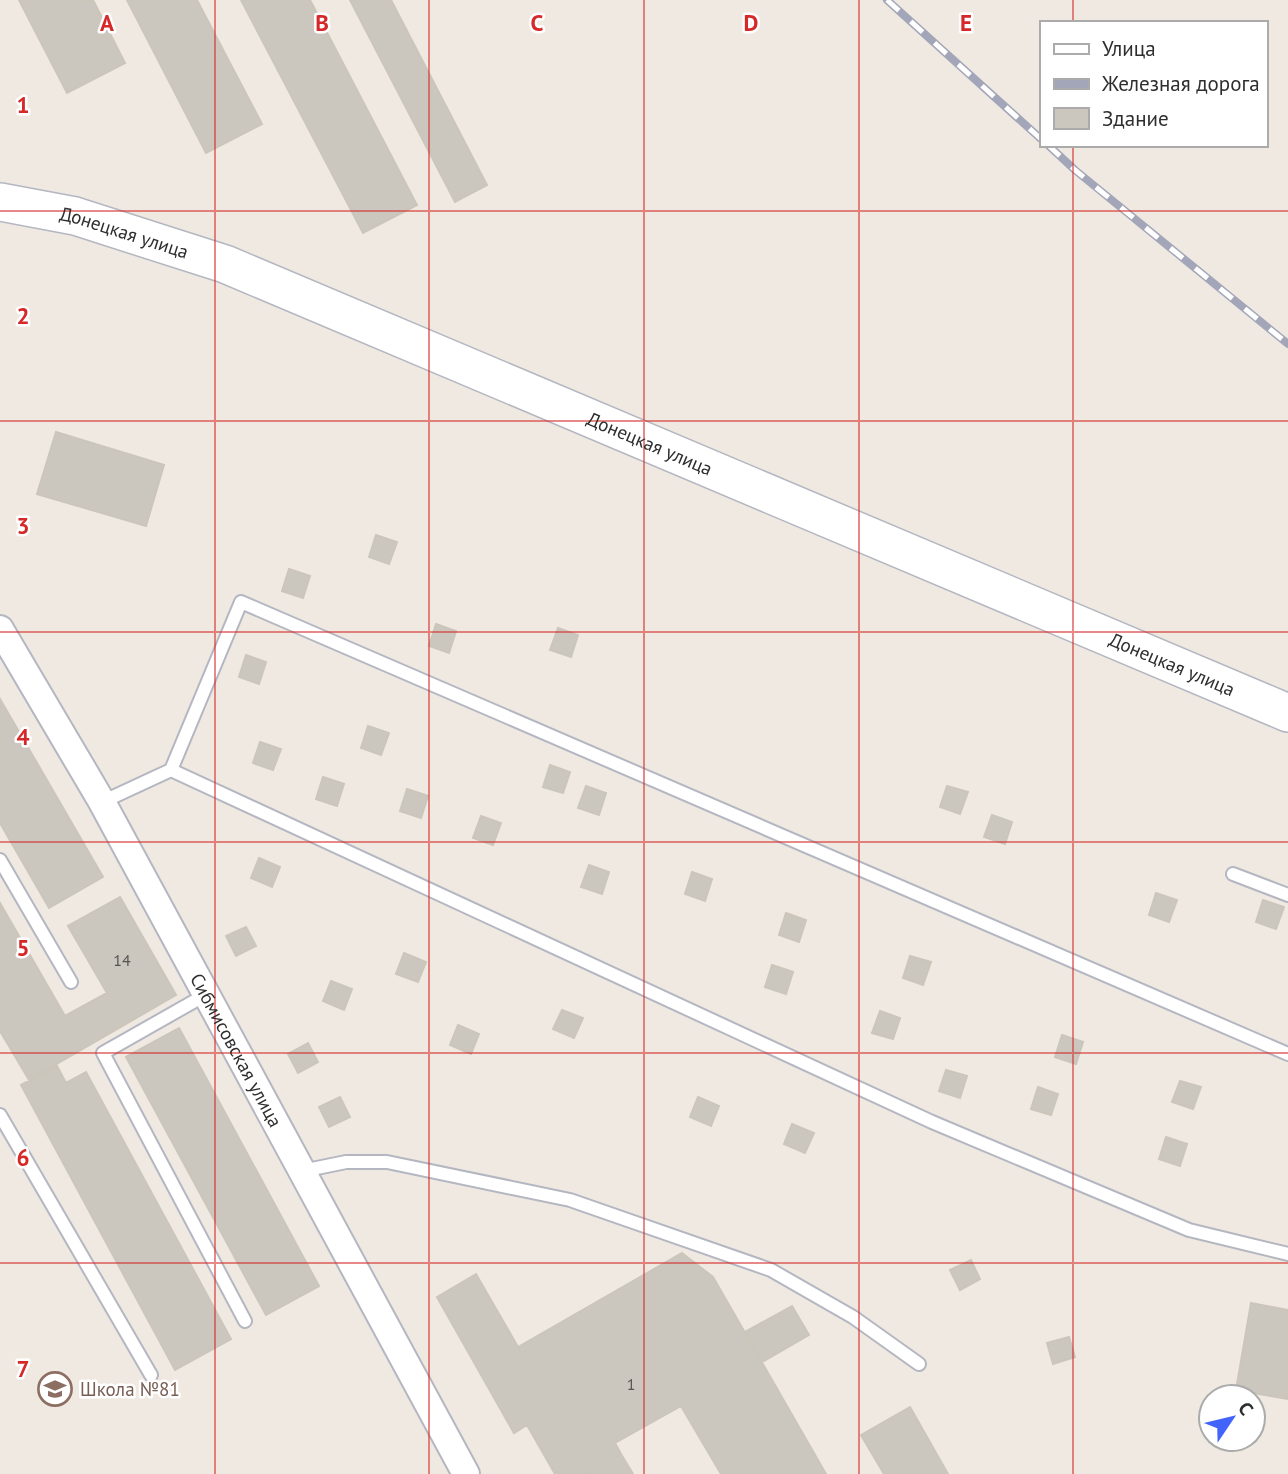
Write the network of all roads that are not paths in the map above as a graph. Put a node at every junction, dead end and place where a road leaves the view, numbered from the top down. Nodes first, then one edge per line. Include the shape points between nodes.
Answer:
1 (0, 202) edge
2 (0, 629) edge
3 (1288, 713) edge
4 (171, 770) junction
5 (102, 803) junction
6 (0, 860) edge
7 (1233, 874) dead end
8 (1288, 895) edge
9 (71, 982) dead end
10 (207, 994) junction
11 (1288, 1054) edge
12 (0, 1115) edge
13 (302, 1171) junction
14 (1288, 1254) edge
15 (245, 1321) dead end
16 (919, 1364) dead end
17 (151, 1375) dead end
18 (466, 1474) edge

1 - 3 main road, Донецкая улица via 75,216 225,264
2 - 5 street, Сибмисовская улица
4 - 5 lane
4 - 11 lane via 241,601
4 - 14 lane via 932,1122 1189,1230
5 - 10 street, Сибмисовская улица
6 - 9 lane
7 - 8 lane
10 - 13 street, Сибмисовская улица
10 - 15 lane via 103,1053
12 - 17 lane
13 - 16 lane via 346,1162 387,1162 570,1200 771,1270 853,1317
13 - 18 street, Сибмисовская улица

